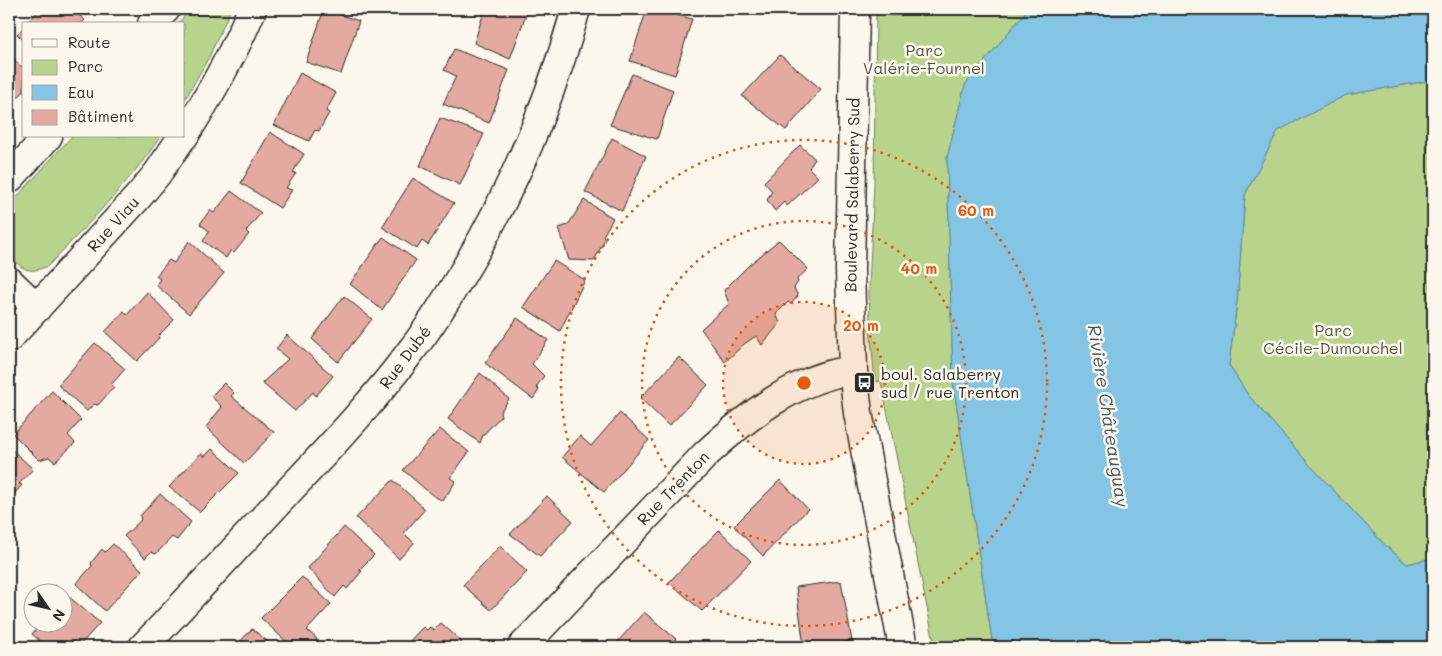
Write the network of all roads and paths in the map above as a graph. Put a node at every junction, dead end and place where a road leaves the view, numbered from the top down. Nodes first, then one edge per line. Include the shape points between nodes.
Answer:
1 (166, 9) edge
2 (252, 9) edge
3 (576, 9) edge
4 (855, 9) edge
5 (154, 22) edge
6 (185, 134) edge
7 (46, 138) edge
8 (183, 138) edge
9 (9, 179) edge
10 (9, 281) edge
11 (37, 308) junction
12 (9, 338) edge
13 (853, 370) junction
14 (143, 647) edge
15 (522, 647) edge
16 (903, 647) edge

1 - 5 street
2 - 6 street, Rue Viau via 226,65
3 - 14 street, Rue Dubé via 560,65 515,177 435,318 344,432
4 - 13 street, Boulevard Salaberry Sud via 850,270
7 - 9 street
8 - 11 street, Rue Viau via 138,197
10 - 11 street
11 - 12 street, Rue Viau
13 - 15 street, Rue Trenton via 827,375 793,389 727,434
13 - 16 street, Boulevard Salaberry Sud via 861,431

